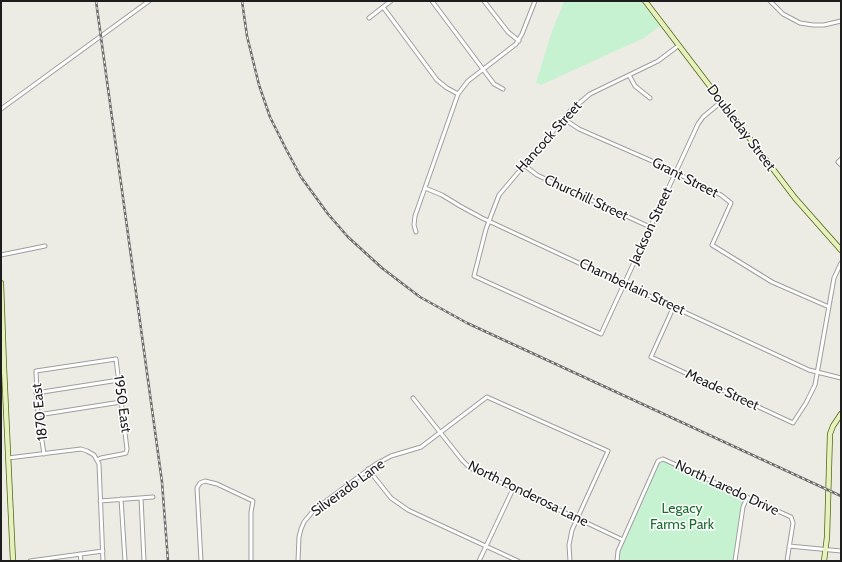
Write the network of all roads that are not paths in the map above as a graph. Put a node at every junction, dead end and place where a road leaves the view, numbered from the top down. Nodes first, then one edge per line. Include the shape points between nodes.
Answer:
1 (149, 1) edge
2 (392, 1) edge
3 (432, 1) edge
4 (484, 1) edge
5 (535, 1) edge
6 (645, 1) edge
7 (770, 1) edge
8 (383, 7) junction
9 (369, 18) dead end
10 (841, 21) edge
11 (519, 41) junction
12 (678, 46) junction
13 (483, 70) junction
14 (629, 75) junction
15 (503, 89) dead end
16 (458, 94) junction
17 (650, 98) dead end
18 (721, 102) junction
19 (1, 109) edge
20 (564, 119) junction
21 (524, 165) junction
22 (676, 173) junction
23 (426, 188) junction
24 (488, 221) junction
25 (650, 227) junction
26 (416, 232) dead end
27 (45, 246) dead end
28 (841, 250) edge
29 (1, 255) edge
30 (841, 263) edge
31 (1, 283) edge
32 (625, 284) junction
33 (674, 306) junction
34 (829, 306) junction
35 (601, 334) joint
36 (116, 359) joint
37 (817, 373) junction
38 (841, 378) edge
39 (119, 380) junction
40 (36, 392) junction
41 (413, 398) dead end
42 (121, 402) junction
43 (841, 414) edge
44 (38, 415) junction
45 (440, 432) junction
46 (44, 454) junction
47 (8, 458) junction
48 (98, 460) junction
49 (368, 469) junction
50 (513, 489) junction
51 (153, 497) dead end
52 (142, 498) junction
53 (747, 498) junction
54 (121, 499) junction
55 (100, 501) junction
56 (577, 519) junction
57 (623, 540) junction
58 (486, 546) junction
59 (789, 546) junction
60 (826, 550) junction
61 (103, 551) junction
62 (841, 552) edge
63 (80, 554) junction
64 (43, 560) edge
65 (13, 561) edge
66 (30, 561) edge
67 (80, 561) edge
68 (103, 561) edge
69 (124, 561) edge
70 (144, 561) edge
71 (201, 561) edge
72 (251, 561) edge
73 (298, 561) edge
74 (479, 561) edge
75 (518, 561) edge
76 (570, 561) edge
77 (617, 561) edge
78 (735, 561) edge
79 (787, 561) edge
80 (824, 561) edge

1 - 19 street
2 - 8 street
3 - 13 street
4 - 11 street via 508,32
5 - 11 street
6 - 12 street, Doubleday Street
7 - 10 street via 783,14 800,23 824,25
8 - 9 street
8 - 16 street via 437,80
11 - 13 street
12 - 14 street, Hancock Street via 658,61
12 - 18 street, Doubleday Street
13 - 15 street via 494,84
13 - 16 street via 468,81
14 - 17 street via 635,86
14 - 20 street, Hancock Street via 584,99
16 - 23 street
18 - 22 street, Jackson Street via 698,124
18 - 28 street, Doubleday Street via 795,198
20 - 21 street, Hancock Street
20 - 22 street, Grant Street via 579,129
21 - 24 street, Hancock Street via 500,195
21 - 25 street, Churchill Street via 537,175
22 - 25 street, Jackson Street
22 - 34 street, Grant Street via 732,203 712,245 772,282
23 - 24 street, Chamberlain Street
23 - 26 street via 414,219
24 - 32 street, Chamberlain Street
24 - 35 street, Hancock Street via 474,276
25 - 32 street, Jackson Street
27 - 29 street
30 - 34 street via 834,278
31 - 47 street
32 - 33 street, Chamberlain Street
32 - 35 street, Jackson Street
33 - 37 street, Chamberlain Street
33 - 37 street, Meade Street via 651,357 793,423 811,394
34 - 37 street
36 - 39 street, 1950 East
36 - 40 street, 1870 East via 36,371
37 - 38 street, Chamberlain Street
39 - 40 street
39 - 42 street, 1950 East
40 - 44 street, 1870 East
41 - 45 street, North Ponderosa Lane
42 - 44 street
42 - 48 street, 1950 East via 128,449 126,453
43 - 60 street via 830,434
44 - 46 street, 1870 East
45 - 49 street, Silverado Lane via 421,447 384,459
45 - 50 street, North Ponderosa Lane via 470,468
45 - 56 street, Silverado Lane via 487,397 608,451
46 - 47 street
46 - 48 street via 81,449 91,453
47 - 65 street
48 - 55 street
49 - 58 street via 386,492 408,510
49 - 73 street, Silverado Lane via 309,515 299,537
50 - 56 street, North Ponderosa Lane
50 - 58 street
51 - 52 street
52 - 54 street
52 - 70 street
53 - 57 street, North Laredo Drive via 661,459
53 - 59 street, North Laredo Drive via 793,519
53 - 78 street via 742,507
54 - 55 street
54 - 69 street
55 - 61 street
56 - 57 street, North Ponderosa Lane
56 - 76 street via 568,545
57 - 77 street
58 - 74 street
58 - 75 street
59 - 60 street
59 - 79 street
60 - 62 street
60 - 80 street
61 - 63 street
61 - 68 street
63 - 64 street
63 - 67 street
64 - 66 street
71 - 72 street via 197,488 205,481 253,501

